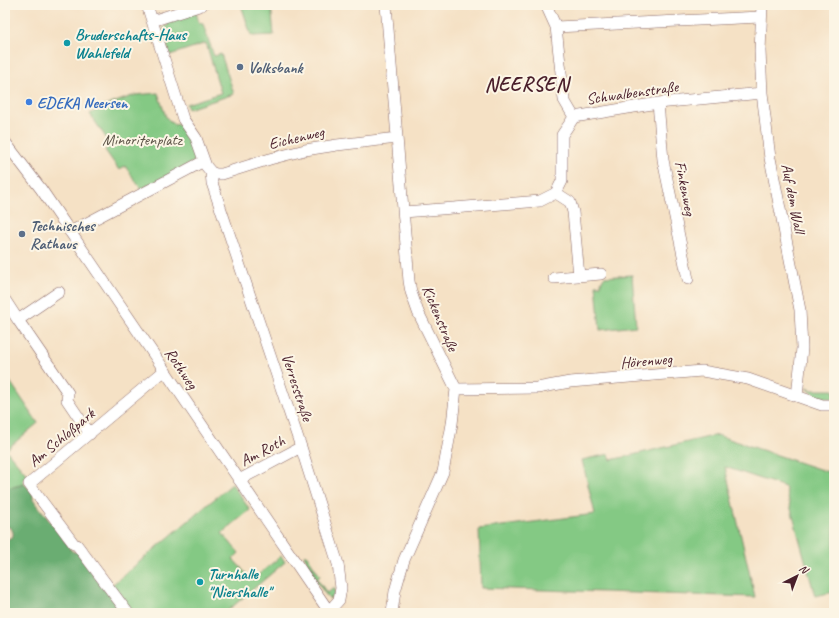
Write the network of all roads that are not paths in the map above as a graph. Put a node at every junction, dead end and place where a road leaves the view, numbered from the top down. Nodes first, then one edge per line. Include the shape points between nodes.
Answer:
1 (147, 5) edge
2 (202, 5) edge
3 (386, 5) edge
4 (546, 5) edge
5 (762, 5) edge
6 (760, 17) junction
7 (152, 21) junction
8 (556, 27) junction
9 (762, 93) junction
10 (658, 103) junction
11 (574, 117) junction
12 (397, 138) junction
13 (5, 142) edge
14 (207, 167) junction
15 (556, 192) junction
16 (404, 212) junction
17 (70, 232) junction
18 (601, 274) dead end
19 (579, 276) junction
20 (554, 278) dead end
21 (688, 279) dead end
22 (59, 292) dead end
23 (5, 300) edge
24 (18, 320) junction
25 (164, 371) junction
26 (456, 389) junction
27 (797, 396) junction
28 (834, 405) edge
29 (90, 434) junction
30 (301, 447) junction
31 (239, 480) junction
32 (390, 611) edge
33 (329, 612) edge
34 (128, 613) edge

1 - 7 street
2 - 7 street
3 - 12 street, Kickenstraße
4 - 8 street
5 - 6 street, Auf dem Wall
6 - 8 street
6 - 9 street, Auf dem Wall
7 - 14 street via 182,115 196,138
8 - 11 street via 564,100
9 - 10 street, Schwalbenstraße
9 - 27 street, Auf dem Wall via 770,158 800,310 802,348
10 - 11 street, Schwalbenstraße
10 - 21 street, Finkenweg via 663,160
11 - 15 street, Schwalbenstraße via 562,135 562,181
12 - 14 street, Eichenweg via 315,148 222,174 216,174
12 - 16 street, Kickenstraße
13 - 17 street, Rothweg
14 - 17 street, Eichenweg
14 - 30 street, Verresstraße
15 - 16 street via 540,201
15 - 19 street via 570,202 573,212
16 - 26 street, Kickenstraße via 411,292
17 - 25 street, Rothweg
18 - 19 street
19 - 20 street
22 - 24 street
23 - 24 street
24 - 29 street via 68,393 67,400
25 - 29 street, Am Schloßpark
25 - 31 street, Rothweg
26 - 27 street, Hörenweg via 537,388 570,382 702,372 748,379
26 - 32 street via 443,472 404,560
27 - 28 street, Hörenweg via 822,405
29 - 34 street, Am Schloßpark via 29,484
30 - 31 street, Am Roth
30 - 33 street, Verresstraße via 338,564 341,588 339,600
31 - 33 street, Rothweg

